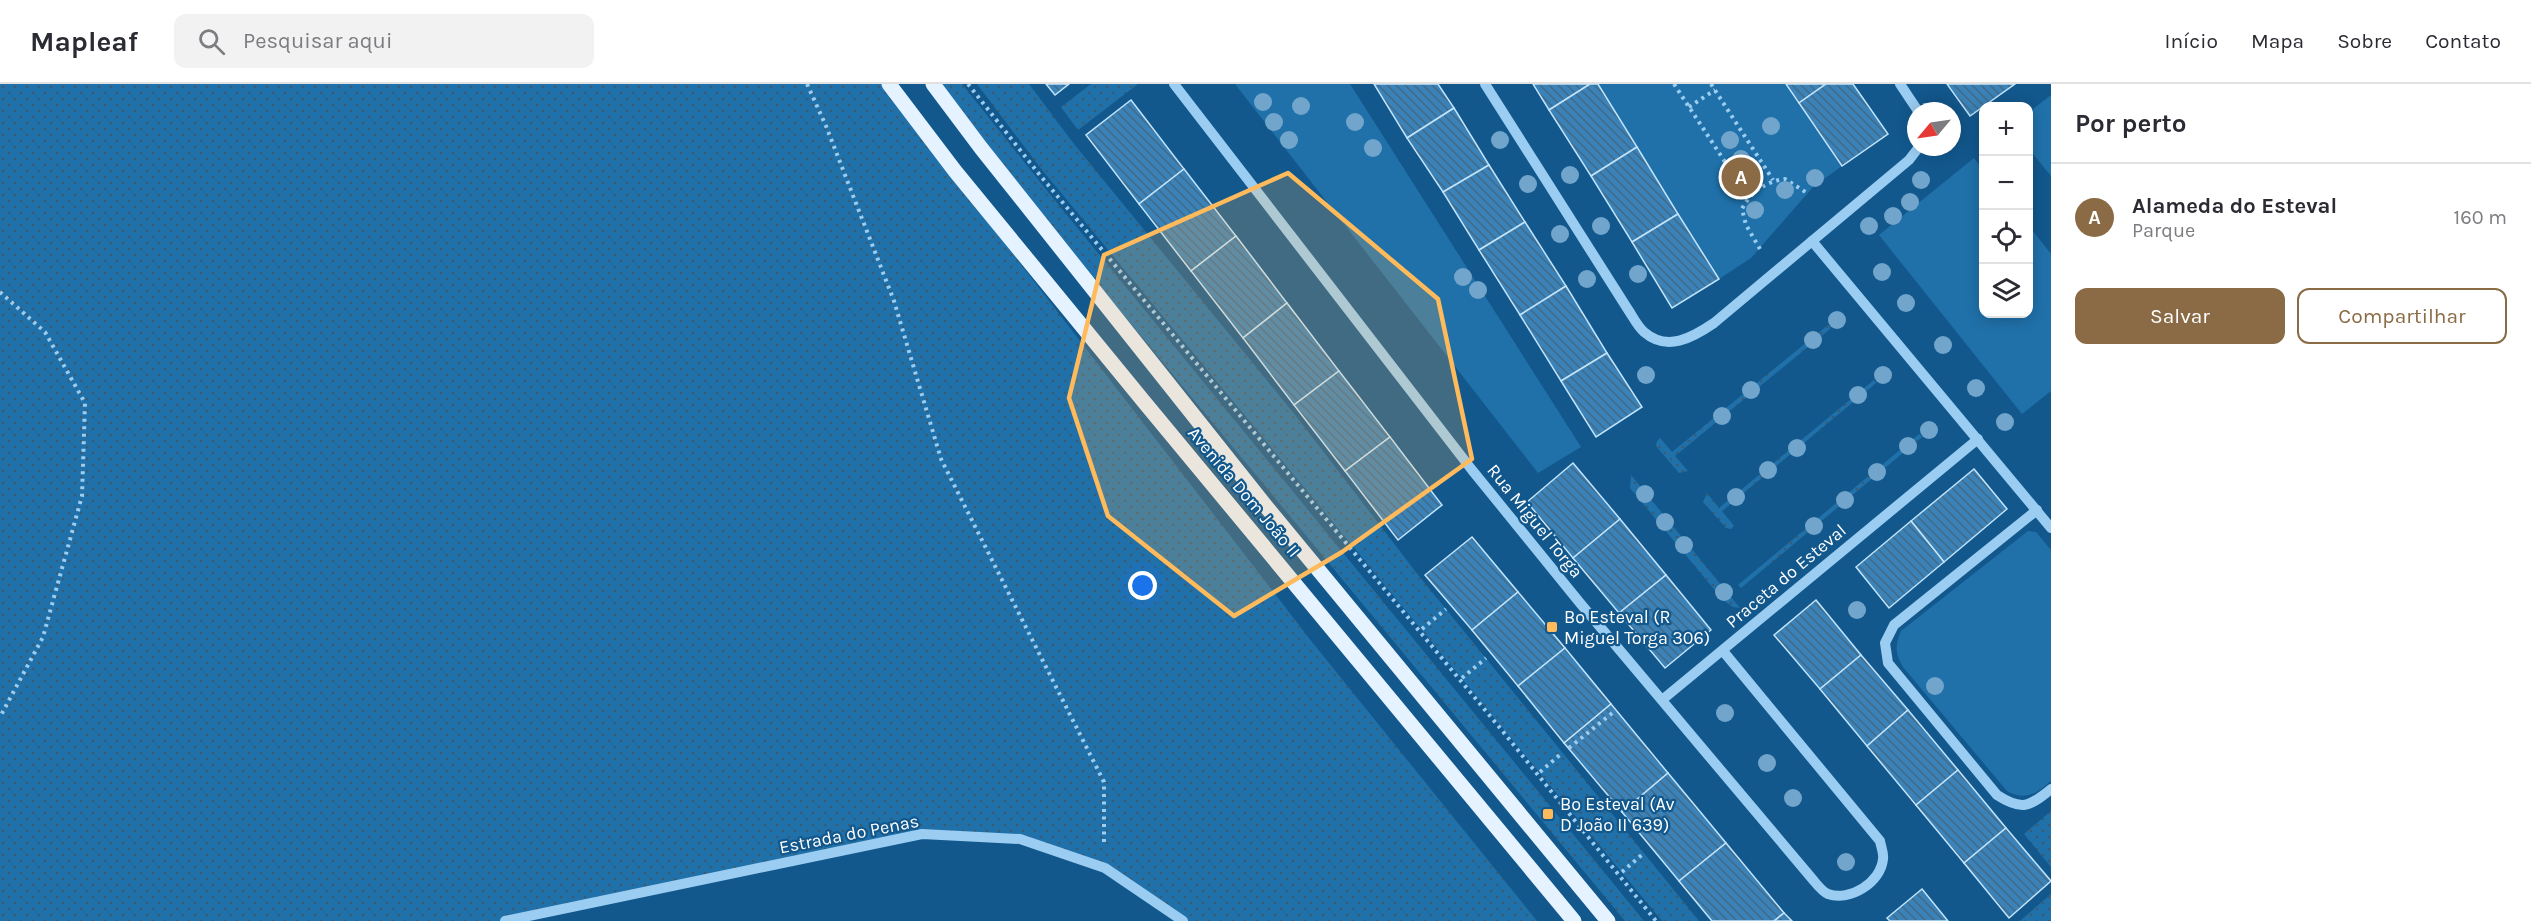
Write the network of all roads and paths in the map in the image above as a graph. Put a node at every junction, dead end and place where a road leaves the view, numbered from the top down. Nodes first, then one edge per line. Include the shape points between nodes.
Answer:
1 (807, 84) edge
2 (889, 84) edge
3 (933, 84) edge
4 (969, 84) edge
5 (1174, 84) edge
6 (1485, 84) edge
7 (1674, 84) edge
8 (1711, 84) edge
9 (1899, 84) edge
10 (1715, 90) junction
11 (1912, 102) edge
12 (1689, 107) junction
13 (1912, 156) edge
14 (1773, 180) junction
15 (1807, 193) dead end
16 (1748, 197) junction
17 (1812, 241) junction
18 (1760, 249) dead end
19 (0, 292) edge
20 (1978, 439) junction
21 (2037, 510) junction
22 (2051, 528) edge
23 (1446, 609) dead end
24 (1422, 629) dead end
25 (1723, 651) junction
26 (1486, 658) dead end
27 (1462, 678) dead end
28 (1662, 700) junction
29 (1616, 710) dead end
30 (0, 717) edge
31 (1569, 748) dead end
32 (1562, 753) dead end
33 (1540, 772) dead end
34 (2051, 789) edge
35 (1880, 841) joint
36 (1644, 853) dead end
37 (1105, 868) junction
38 (1622, 872) dead end
39 (505, 921) edge
40 (1183, 921) edge
41 (1574, 921) edge
42 (1608, 921) edge
43 (1656, 921) edge

1 - 37 path via 894,301 942,459 1104,782
2 - 41 main road, Avenida Dom João II via 1137,394
3 - 42 main road, Avenida Dom João II via 1257,494
4 - 43 path
5 - 28 street, Rua Miguel Torga via 1472,470
6 - 17 street via 1632,316 1643,331 1660,341 1676,342 1694,336
7 - 12 path
8 - 10 path
9 - 11 street
10 - 12 path
10 - 14 path
12 - 16 path
13 - 17 street
14 - 15 path via 1785,178
14 - 16 path
16 - 18 path via 1742,209
17 - 20 street
19 - 30 path via 45,332 85,403 82,496 43,637
20 - 21 street
20 - 25 street, Praceta do Esteval
21 - 22 street
21 - 34 street via 1894,625 1885,643 1888,663 1997,795 2014,806 2031,805
23 - 24 path
25 - 28 street
25 - 35 street, Praceta do Esteval
26 - 27 path
28 - 35 street, Rua Miguel Torga via 1826,893 1837,896 1866,887 1883,862
29 - 31 path
32 - 33 path
36 - 38 path
37 - 39 street, Estrada do Penas via 1020,839 922,834
37 - 40 street, Estrada do Penas

